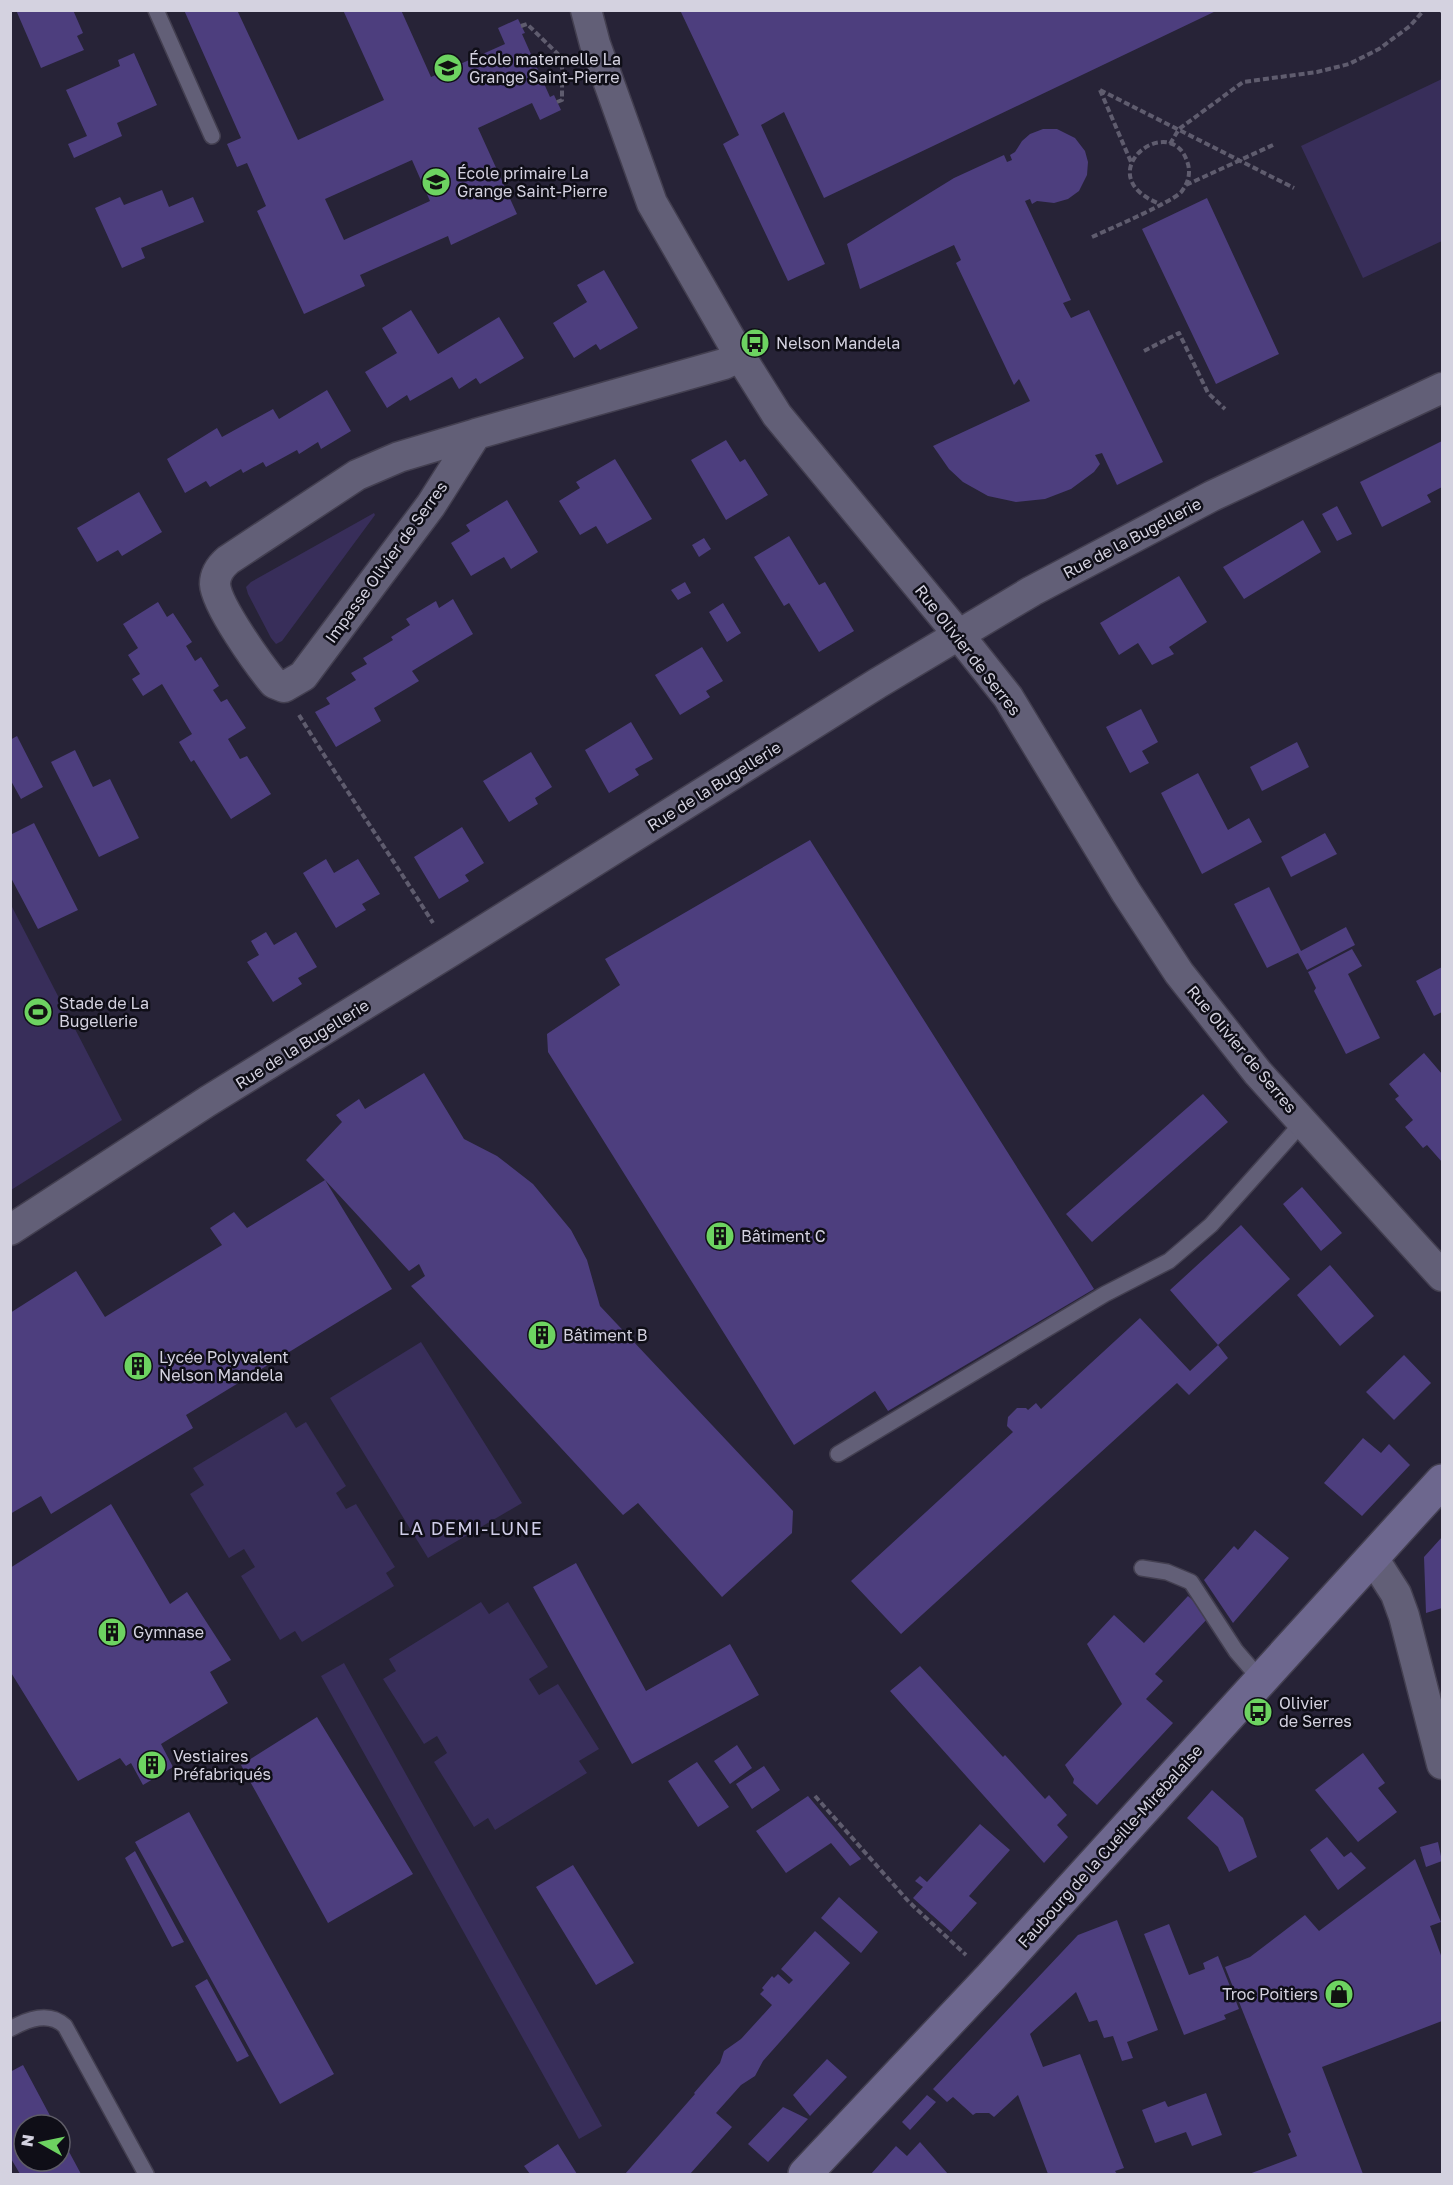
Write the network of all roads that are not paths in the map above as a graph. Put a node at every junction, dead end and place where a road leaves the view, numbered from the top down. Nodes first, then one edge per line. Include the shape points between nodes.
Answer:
1 (156, 10) edge
2 (586, 10) edge
3 (212, 136) dead end
4 (740, 356) junction
5 (1443, 388) edge
6 (476, 434) junction
7 (958, 634) junction
8 (1302, 1122) junction
9 (10, 1230) edge
10 (1443, 1276) edge
11 (838, 1454) dead end
12 (1443, 1481) edge
13 (1373, 1558) junction
14 (1142, 1568) dead end
15 (1261, 1680) junction
16 (1443, 1764) edge
17 (10, 2029) edge
18 (146, 2175) edge
19 (805, 2175) edge

1 - 3 lane
2 - 4 street, Rue Olivier de Serres via 652,203
4 - 6 street via 724,364
4 - 7 street, Rue Olivier de Serres via 777,415
5 - 7 street, Rue de la Bugellerie via 1212,496
6 - 6 street, Impasse Olivier de Serres via 399,457 357,475 220,567 216,584 222,604 274,683 284,687 303,676 430,505
7 - 8 street, Rue Olivier de Serres via 1008,698 1179,973
7 - 9 street, Rue de la Bugellerie via 208,1101
8 - 10 street, Rue Olivier de Serres
8 - 11 lane via 1211,1225 1169,1261 1105,1294
12 - 13 street, Faubourg de la Cueille-Mirebalaise
13 - 15 street, Faubourg de la Cueille-Mirebalaise
13 - 16 street via 1396,1594 1404,1616
14 - 15 lane via 1167,1572 1191,1582 1236,1651
15 - 19 street, Faubourg de la Cueille-Mirebalaise
17 - 18 lane via 41,2017 58,2019 65,2026

